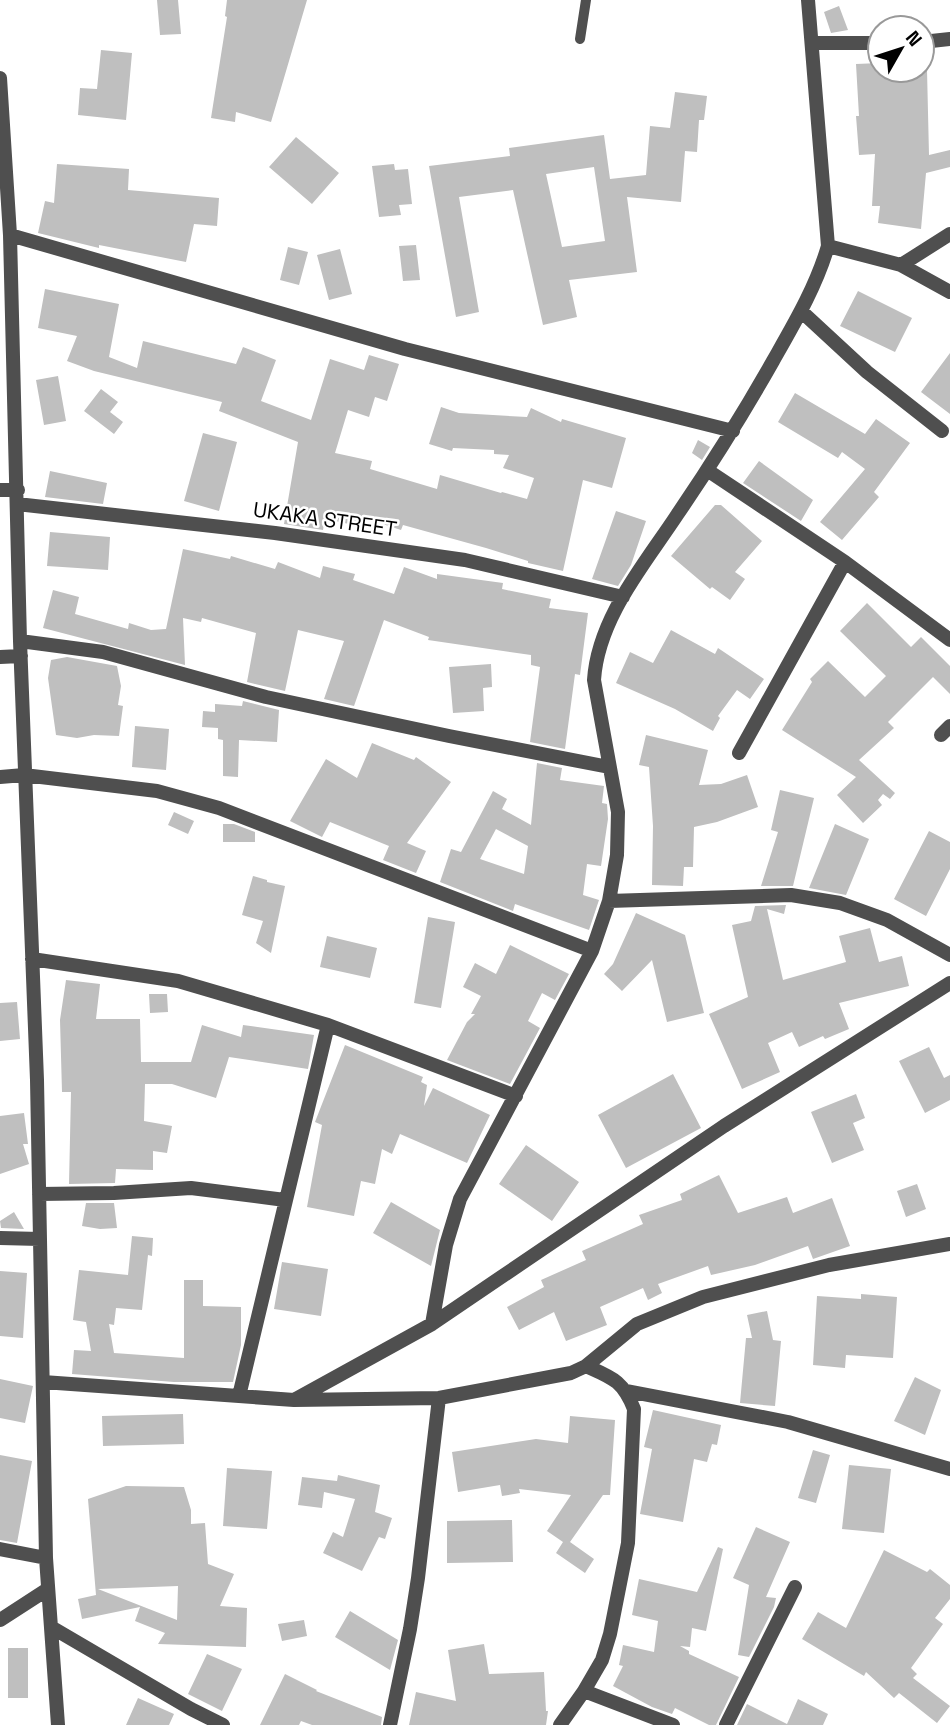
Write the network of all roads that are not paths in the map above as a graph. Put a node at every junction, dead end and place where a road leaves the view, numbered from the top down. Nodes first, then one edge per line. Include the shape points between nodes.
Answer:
1 (586, 0) edge
2 (808, 0) edge
3 (580, 39) dead end
4 (813, 43) junction
5 (866, 43) edge
6 (0, 78) edge
7 (2, 131) edge
8 (950, 233) edge
9 (10, 235) junction
10 (828, 246) junction
11 (901, 265) junction
12 (950, 292) edge
13 (801, 311) junction
14 (6, 324) edge
15 (943, 431) dead end
16 (733, 432) junction
17 (707, 470) junction
18 (0, 490) edge
19 (18, 497) junction
20 (845, 562) junction
21 (623, 597) junction
22 (950, 640) edge
23 (20, 641) junction
24 (21, 656) junction
25 (0, 657) edge
26 (739, 753) dead end
27 (609, 767) junction
28 (24, 775) junction
29 (0, 777) edge
30 (609, 901) junction
31 (592, 951) junction
32 (950, 955) edge
33 (32, 959) junction
34 (950, 983) edge
35 (328, 1025) junction
36 (516, 1096) junction
37 (39, 1194) junction
38 (285, 1200) junction
39 (0, 1238) edge
40 (40, 1239) junction
41 (950, 1244) edge
42 (432, 1324) junction
43 (586, 1366) junction
44 (43, 1382) junction
45 (627, 1391) junction
46 (239, 1396) junction
47 (439, 1398) junction
48 (294, 1400) junction
49 (950, 1469) edge
50 (0, 1549) edge
51 (46, 1558) junction
52 (794, 1587) dead end
53 (48, 1589) junction
54 (0, 1620) edge
55 (51, 1627) junction
56 (584, 1691) junction
57 (58, 1725) edge
58 (223, 1725) edge
59 (390, 1725) edge
60 (560, 1725) edge
61 (673, 1725) edge
62 (726, 1725) edge

1 - 3 lane
2 - 4 street
4 - 5 street
4 - 10 street
6 - 7 street
7 - 9 street
8 - 11 street
9 - 14 street
9 - 16 street via 405,349
10 - 11 street
10 - 13 street
11 - 12 street
13 - 15 street via 867,372
13 - 16 street
14 - 19 street
16 - 17 street
17 - 20 street
17 - 21 street
18 - 19 street, UKAKA STREET
19 - 21 street, UKAKA STREET via 465,559
19 - 23 street
20 - 22 street
20 - 26 street
21 - 27 street via 601,642 594,680
23 - 24 street
23 - 27 street via 103,652 266,697
24 - 25 street
24 - 28 street
27 - 30 street via 618,812
28 - 29 street
28 - 31 street via 157,791 219,808
28 - 33 street
30 - 31 street
30 - 32 street via 791,895 841,903 887,920
31 - 36 street
33 - 35 street via 178,981
33 - 37 street
34 - 42 street via 724,1126
35 - 36 street
35 - 38 street
36 - 42 street via 460,1199 446,1245
37 - 38 street via 191,1188
37 - 40 street
38 - 46 street
39 - 40 street
40 - 44 street
41 - 43 street via 830,1265 703,1297 637,1324
42 - 48 street
43 - 45 street via 616,1380
43 - 47 street via 560,1376
44 - 46 street
44 - 51 street
45 - 49 street via 788,1422
45 - 56 street via 634,1409 628,1543 610,1634 602,1660
46 - 48 street
47 - 48 street
47 - 59 street via 412,1616
50 - 51 street
51 - 53 street
52 - 62 street
53 - 54 street
53 - 55 street
55 - 57 street
55 - 58 street
56 - 60 street
56 - 61 street

